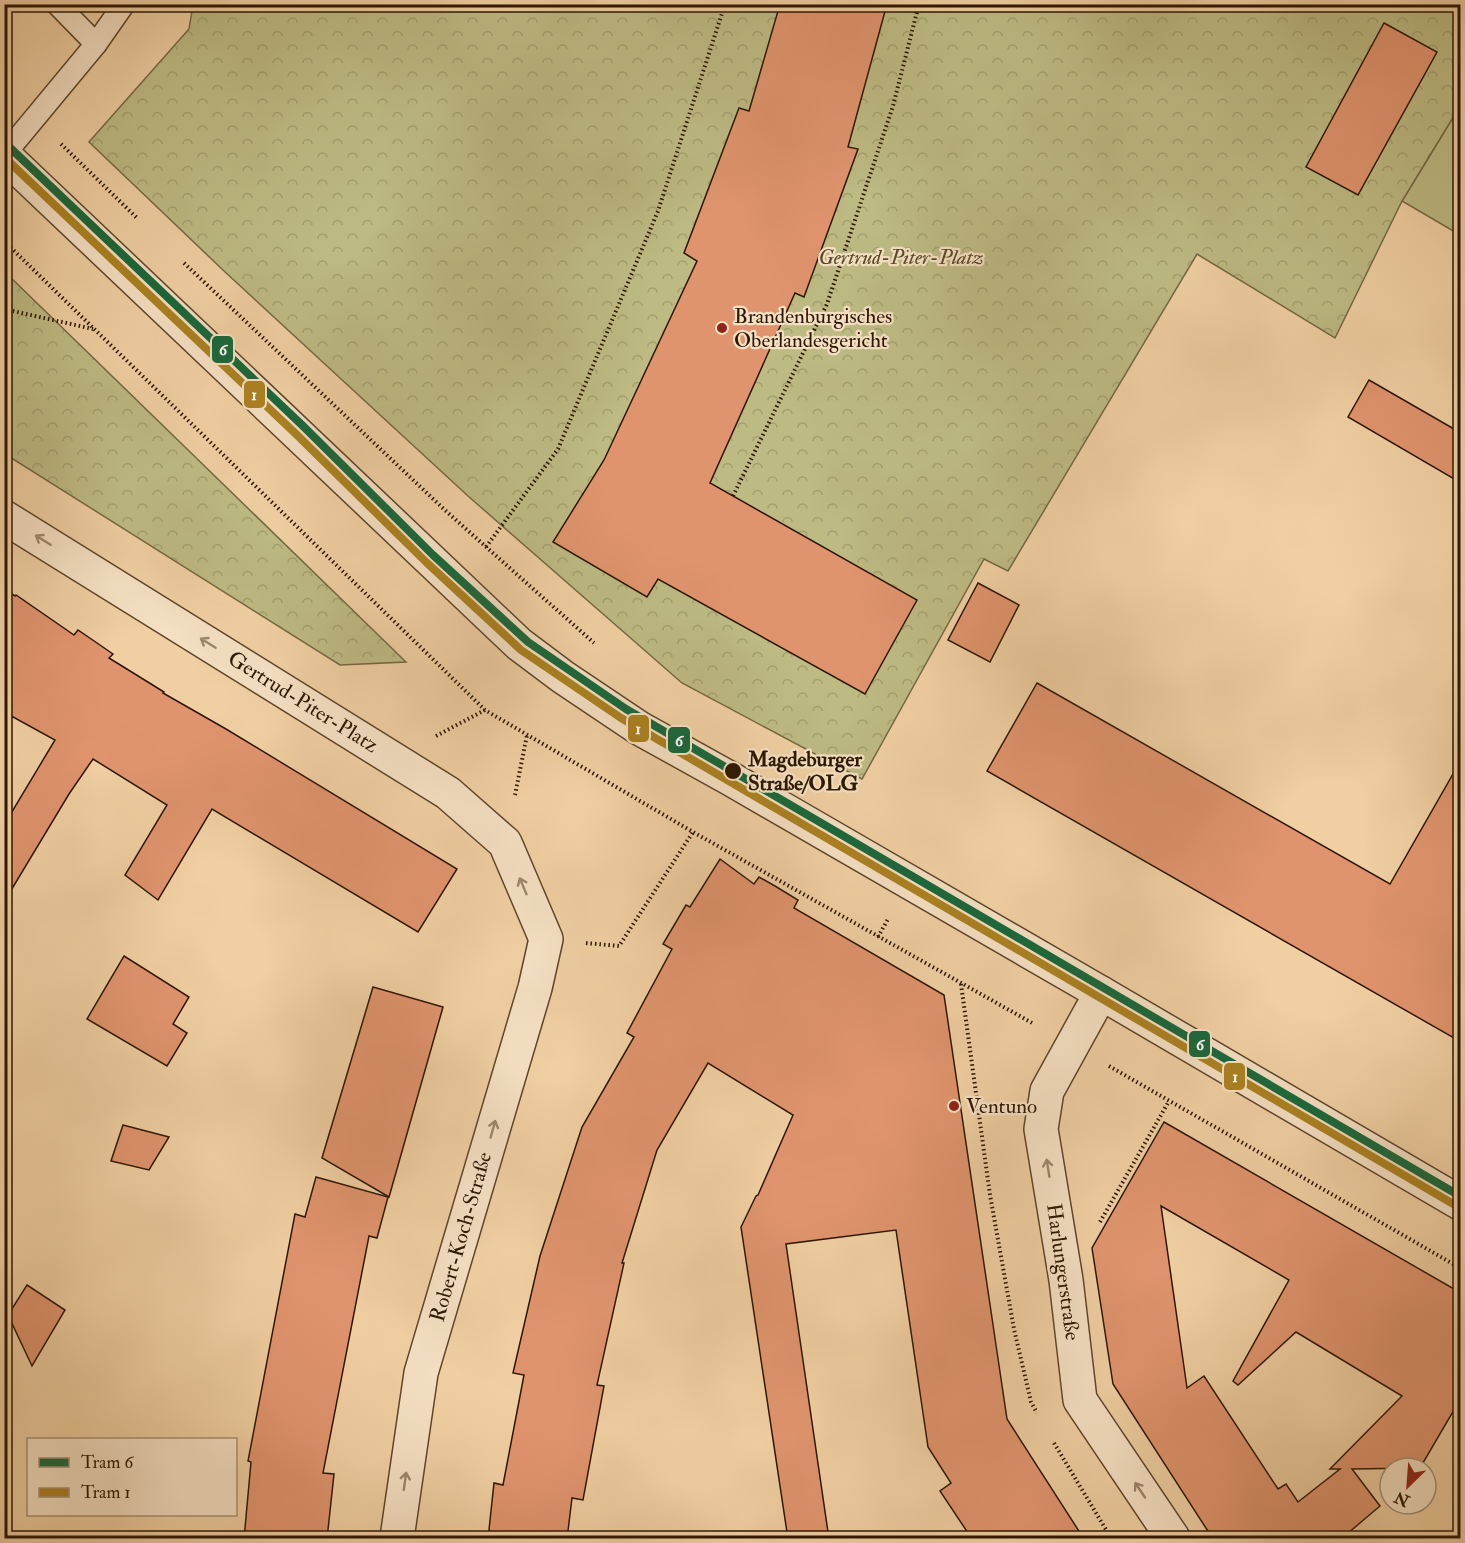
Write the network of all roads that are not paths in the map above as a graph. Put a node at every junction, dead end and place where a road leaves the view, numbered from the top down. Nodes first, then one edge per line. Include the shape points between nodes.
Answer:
1 (57, 4) edge
2 (124, 4) edge
3 (96, 44) junction
4 (4, 155) edge
5 (4, 517) edge
6 (546, 939) joint
7 (1101, 993) junction
8 (1461, 1203) edge
9 (397, 1539) edge
10 (1173, 1539) edge

1 - 3 lane
2 - 3 lane
3 - 4 lane
4 - 7 street via 519,644 639,728
6 -> 5 street, Gertrud-Piter-Platz via 505,843 448,793
9 -> 6 street, Robert-Koch-Straße via 421,1373
7 - 8 street
10 -> 7 street, Harlungerstraße via 1080,1400 1066,1280 1041,1129 1047,1091

